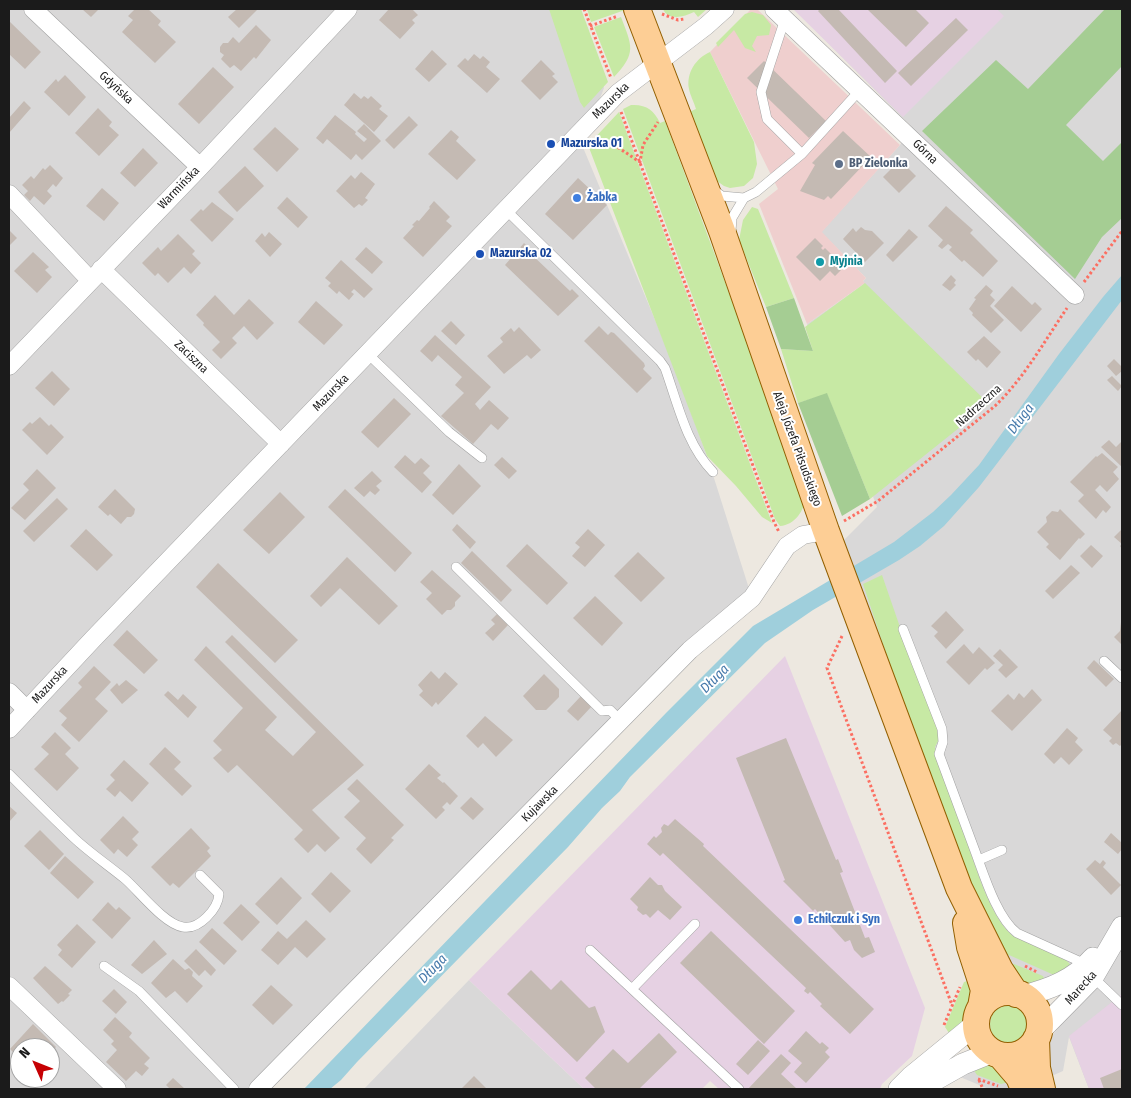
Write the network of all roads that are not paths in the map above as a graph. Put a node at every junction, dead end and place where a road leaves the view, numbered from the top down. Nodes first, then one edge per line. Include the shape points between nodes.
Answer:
1 (33, 9) edge
2 (348, 9) edge
3 (725, 9) edge
4 (629, 12) edge
5 (779, 14) edge
6 (657, 62) junction
7 (860, 90) junction
8 (802, 154) junction
9 (200, 167) junction
10 (703, 183) junction
11 (9, 194) edge
12 (744, 198) junction
13 (506, 210) junction
14 (729, 252) junction
15 (96, 275) junction
16 (1075, 295) road end
17 (368, 354) junction
18 (9, 366) edge
19 (281, 444) junction
20 (482, 458) dead end
21 (713, 472) dead end
22 (831, 543) junction
23 (456, 568) dead end
24 (904, 629) dead end
25 (1104, 661) dead end
26 (1122, 678) edge
27 (9, 692) edge
28 (27, 710) junction
29 (621, 721) junction
30 (9, 729) edge
31 (9, 774) edge
32 (1002, 850) dead end
33 (979, 860) junction
34 (200, 875) dead end
35 (695, 924) dead end
36 (1119, 932) edge
37 (590, 950) dead end
38 (104, 966) dead end
39 (988, 967) junction
40 (1089, 972) junction
41 (9, 986) edge
42 (632, 989) junction
43 (1019, 995) junction
44 (1122, 1005) edge
45 (979, 1016) junction
46 (1038, 1036) junction
47 (997, 1054) junction
48 (117, 1089) edge
49 (234, 1089) edge
50 (258, 1089) edge
51 (740, 1089) edge
52 (899, 1089) edge
53 (919, 1089) edge
54 (1024, 1089) edge
55 (1042, 1089) edge

1 - 9 street, Gdyńska
2 - 9 street, Warmińska
3 - 6 street, Mazurska
4 - 6 main road, Aleja Józefa Piłsudskiego
5 - 7 street, Górna
5 - 8 lane via 762,92 767,119
6 - 10 main road, Aleja Józefa Piłsudskiego
6 - 13 street, Mazurska via 618,93
7 - 8 lane
7 - 16 street, Górna
8 - 12 lane
9 - 15 street, Warmińska
10 - 12 lane via 722,196
10 - 14 main road, Aleja Józefa Piłsudskiego
11 - 15 street, Zaciszna
12 - 14 lane via 732,218
13 - 17 street, Mazurska
13 - 21 lane via 660,361 691,443
14 - 22 main road, Aleja Józefa Piłsudskiego
15 - 18 street, Warmińska
15 - 19 street, Zaciszna
17 - 19 street, Mazurska
17 - 20 lane via 449,432
19 - 28 street, Mazurska
22 - 29 street, Kujawska via 803,535 787,546 752,598 690,650
22 - 39 main road, Aleja Józefa Piłsudskiego via 851,620
23 - 29 lane via 602,710 610,710
24 - 33 lane via 942,729 943,742 939,754
25 - 26 lane
27 - 28 street
28 - 30 street, Mazurska
29 - 50 street, Kujawska
31 - 34 lane via 75,839 171,922 183,927 198,925 218,903 218,894
32 - 33 lane
33 - 40 lane via 1009,927 1081,962
35 - 42 lane
36 - 40 street, Marecka
37 - 42 lane
38 - 49 lane via 139,991
39 - 43 main road, Aleja Józefa Piłsudskiego via 1000,970
39 - 45 main road, Aleja Józefa Piłsudskiego
40 - 43 street, Marecka via 1049,989
40 - 44 lane
40 - 46 street, Marecka
41 - 48 street
42 - 51 lane
43 - 45 main road via 1008,992 992,996
43 - 46 main road via 1035,1008 1040,1024
45 - 47 main road via 980,1040
45 - 52 street
46 - 47 main road via 1025,1052
46 - 55 main road via 1037,1068
47 - 53 street via 963,1064
47 - 54 main road via 1019,1077

